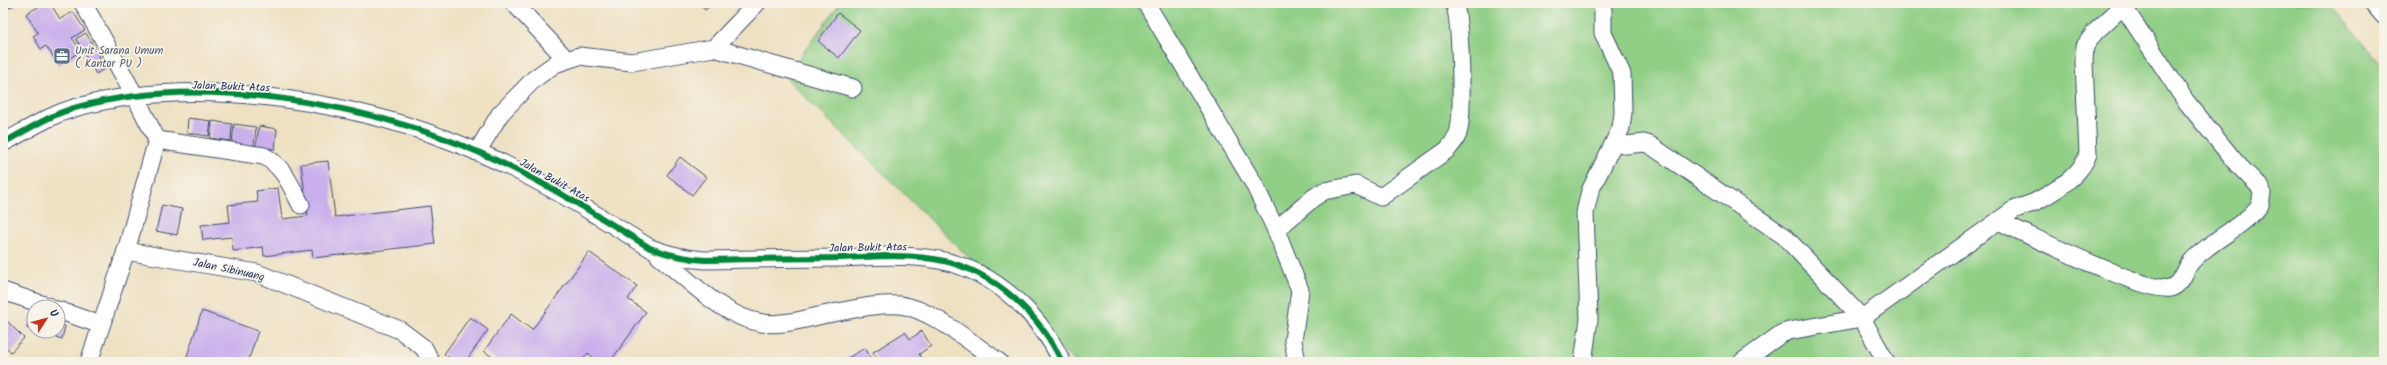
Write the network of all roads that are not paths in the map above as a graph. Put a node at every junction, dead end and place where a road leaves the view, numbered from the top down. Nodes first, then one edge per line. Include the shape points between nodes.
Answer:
1 (83, 3) edge
2 (514, 3) edge
3 (757, 3) edge
4 (1146, 3) edge
5 (1454, 3) edge
6 (1601, 3) edge
7 (2373, 3) edge
8 (2122, 5) edge
9 (2384, 16) edge
10 (714, 48) junction
11 (566, 59) junction
12 (853, 88) dead end
13 (135, 96) junction
14 (157, 140) junction
15 (1615, 141) junction
16 (3, 143) edge
17 (478, 152) junction
18 (301, 205) dead end
19 (1998, 221) junction
20 (1276, 230) junction
21 (650, 248) junction
22 (126, 251) junction
23 (3, 291) edge
24 (26, 299) edge
25 (66, 313) edge
26 (1862, 318) junction
27 (101, 325) junction
28 (89, 362) edge
29 (431, 362) edge
30 (999, 362) edge
31 (1062, 362) edge
32 (1297, 362) edge
33 (1583, 362) edge
34 (1742, 362) edge
35 (1886, 362) edge

1 - 13 street
2 - 11 street
3 - 10 street
4 - 20 street via 1254,184
5 - 20 street via 1460,27 1460,128 1453,143 1381,197 1356,185 1324,191
6 - 15 street via 1603,33 1620,67 1623,80 1623,121
7 - 9 street
8 - 19 street via 2085,46 2088,147 2083,167 2041,198 2017,208
8 - 19 street via 2185,100 2237,164 2261,188 2260,205 2192,260 2176,285 2165,289 2129,279 2091,264
10 - 11 street via 632,62 579,56
10 - 12 street
11 - 17 street via 534,79 500,114
13 - 14 street
13 - 16 street, Jalan Bukit Atas via 78,107 61,113
13 - 17 street, Jalan Bukit Atas via 212,93 266,96 389,122
14 - 18 street via 264,156 276,162
14 - 22 street
15 - 26 street via 1626,145 1650,145 1771,225 1796,247
15 - 33 street via 1590,191 1585,213 1589,318
17 - 21 street, Jalan Bukit Atas via 535,179
19 - 26 street
20 - 32 street via 1300,290 1293,341
21 - 30 street via 717,302 749,320 781,323 879,305 901,305 934,319
21 - 31 street, Jalan Bukit Atas via 686,260 909,256 947,262 988,279 1018,301 1045,334
22 - 27 street
22 - 29 street, Jalan Sibinuang via 257,273 400,330 424,348
23 - 24 street
25 - 27 street
26 - 34 street via 1789,331
26 - 35 street
27 - 28 street

